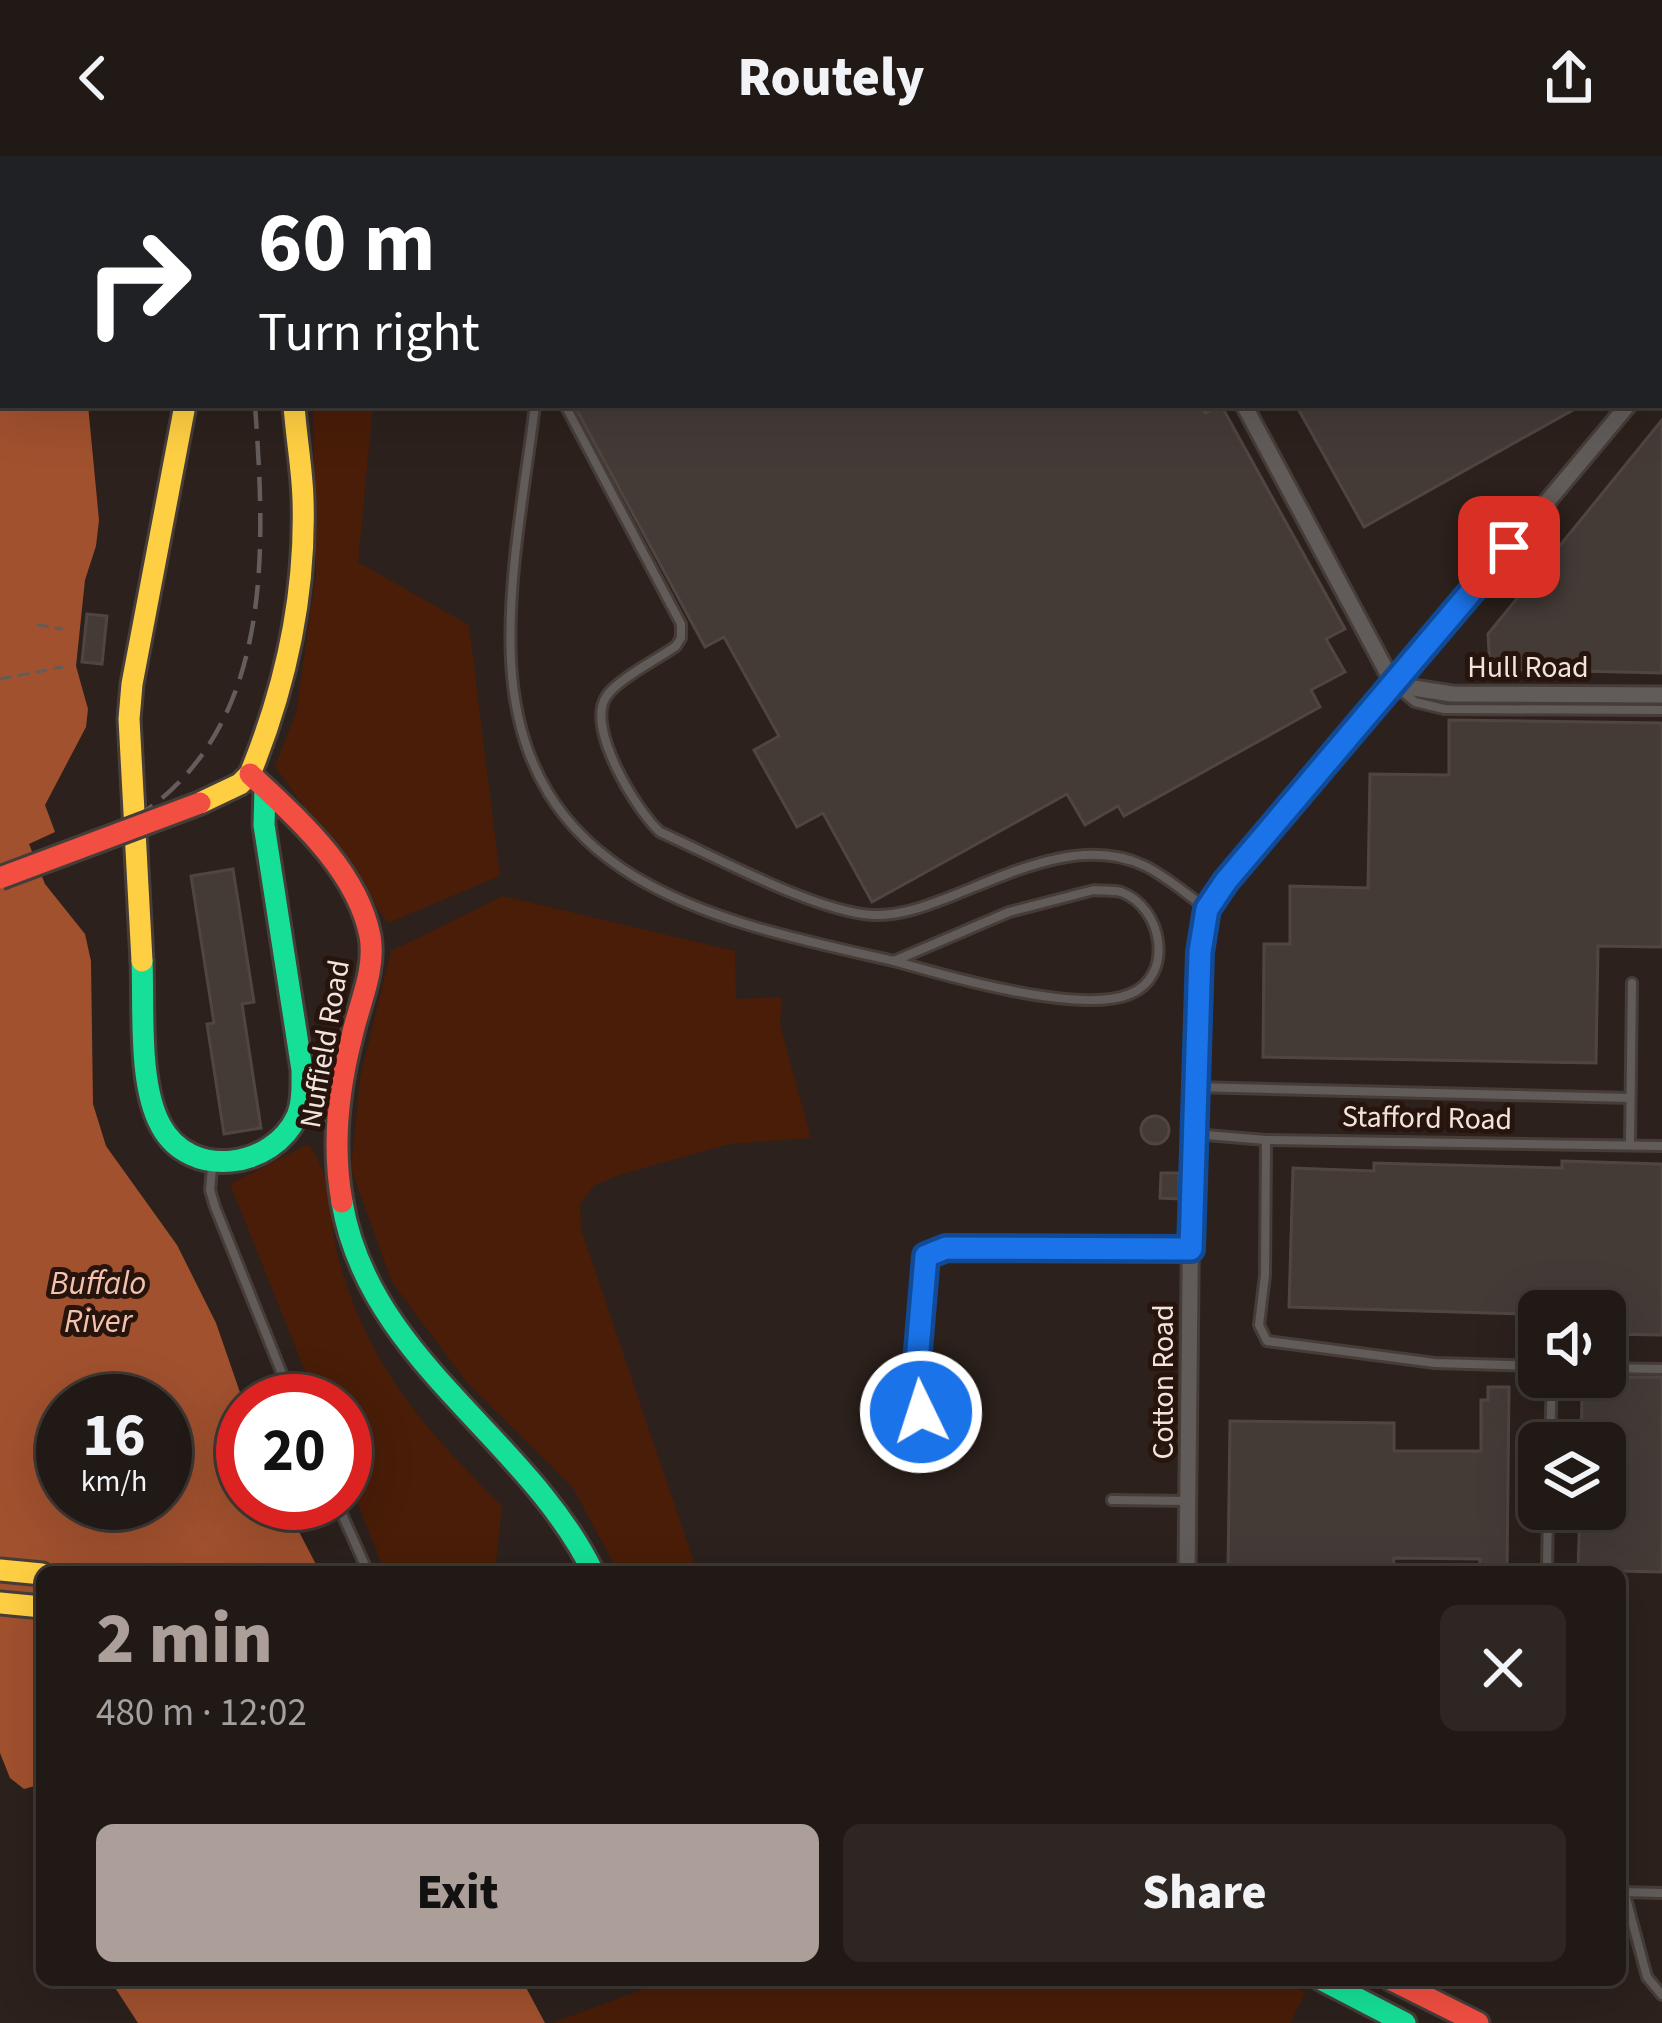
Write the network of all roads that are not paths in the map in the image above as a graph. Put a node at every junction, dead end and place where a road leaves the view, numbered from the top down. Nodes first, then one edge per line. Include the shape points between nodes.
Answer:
1 (184, 408) edge
2 (294, 408) edge
3 (536, 408) edge
4 (568, 408) edge
5 (1246, 408) edge
6 (1625, 408) edge
7 (1394, 685) junction
8 (1662, 695) edge
9 (1662, 710) edge
10 (257, 781) junction
11 (0, 878) edge
12 (1207, 909) junction
13 (894, 962) junction
14 (1632, 983) dead end
15 (1194, 1087) junction
16 (1630, 1098) junction
17 (1192, 1134) junction
18 (1266, 1139) junction
19 (1630, 1145) junction
20 (1662, 1146) edge
21 (212, 1161) junction
22 (1191, 1249) junction
23 (1518, 1365) edge
24 (1626, 1368) edge
25 (1662, 1369) edge
26 (282, 1374) edge
27 (921, 1412) dead end
28 (1112, 1500) dead end
29 (1190, 1501) junction
30 (349, 1530) edge
31 (1548, 1530) edge
32 (365, 1566) edge
33 (589, 1566) edge
34 (1187, 1566) edge
35 (1547, 1566) edge
36 (0, 1570) edge
37 (36, 1573) edge
38 (0, 1604) edge
39 (36, 1607) edge
40 (1626, 1892) edge
41 (1662, 1893) edge
42 (1626, 1906) edge
43 (1334, 1986) edge
44 (1404, 1986) edge
45 (1662, 1995) edge
46 (1405, 2023) edge
47 (1478, 2023) edge

1 - 21 street via 132,684 130,792 149,1097 172,1142
2 - 10 street via 303,493 299,602
3 - 13 lane via 511,660 523,735 554,800 624,874 662,895 723,920
4 - 12 lane via 681,624 676,646 608,692 599,717 645,818 660,832 839,910 912,911 1072,856 1146,866
5 - 7 street
6 - 7 street, Cotton Road
7 - 8 street, Hull Road via 1452,694
7 - 9 lane via 1414,702 1444,709
7 - 12 street, Cotton Road
10 - 11 street, bridge
10 - 21 street via 302,1070 300,1106 277,1143 232,1162
10 - 33 street, Nuffield Road via 328,857 370,939 337,1143 359,1258 391,1323 552,1508
12 - 15 street, Cotton Road
13 - 13 lane via 1009,912 1094,890 1139,903 1160,951 1144,985 1112,999 1052,996
14 - 16 lane
15 - 16 lane
15 - 17 street, Cotton Road
16 - 19 lane
17 - 18 lane, Stafford Road
17 - 22 street, Cotton Road
18 - 19 lane, Stafford Road
18 - 23 lane via 1262,1337 1435,1363
19 - 20 lane, Stafford Road
21 - 26 lane via 215,1207
22 - 27 lane via 946,1248 926,1256
22 - 29 street, Cotton Road
24 - 25 lane
28 - 29 lane
29 - 34 street, Cotton Road
30 - 32 lane
31 - 35 lane
36 - 37 street
38 - 39 street
40 - 41 lane
42 - 45 lane via 1647,1977
43 - 46 street
44 - 47 street

